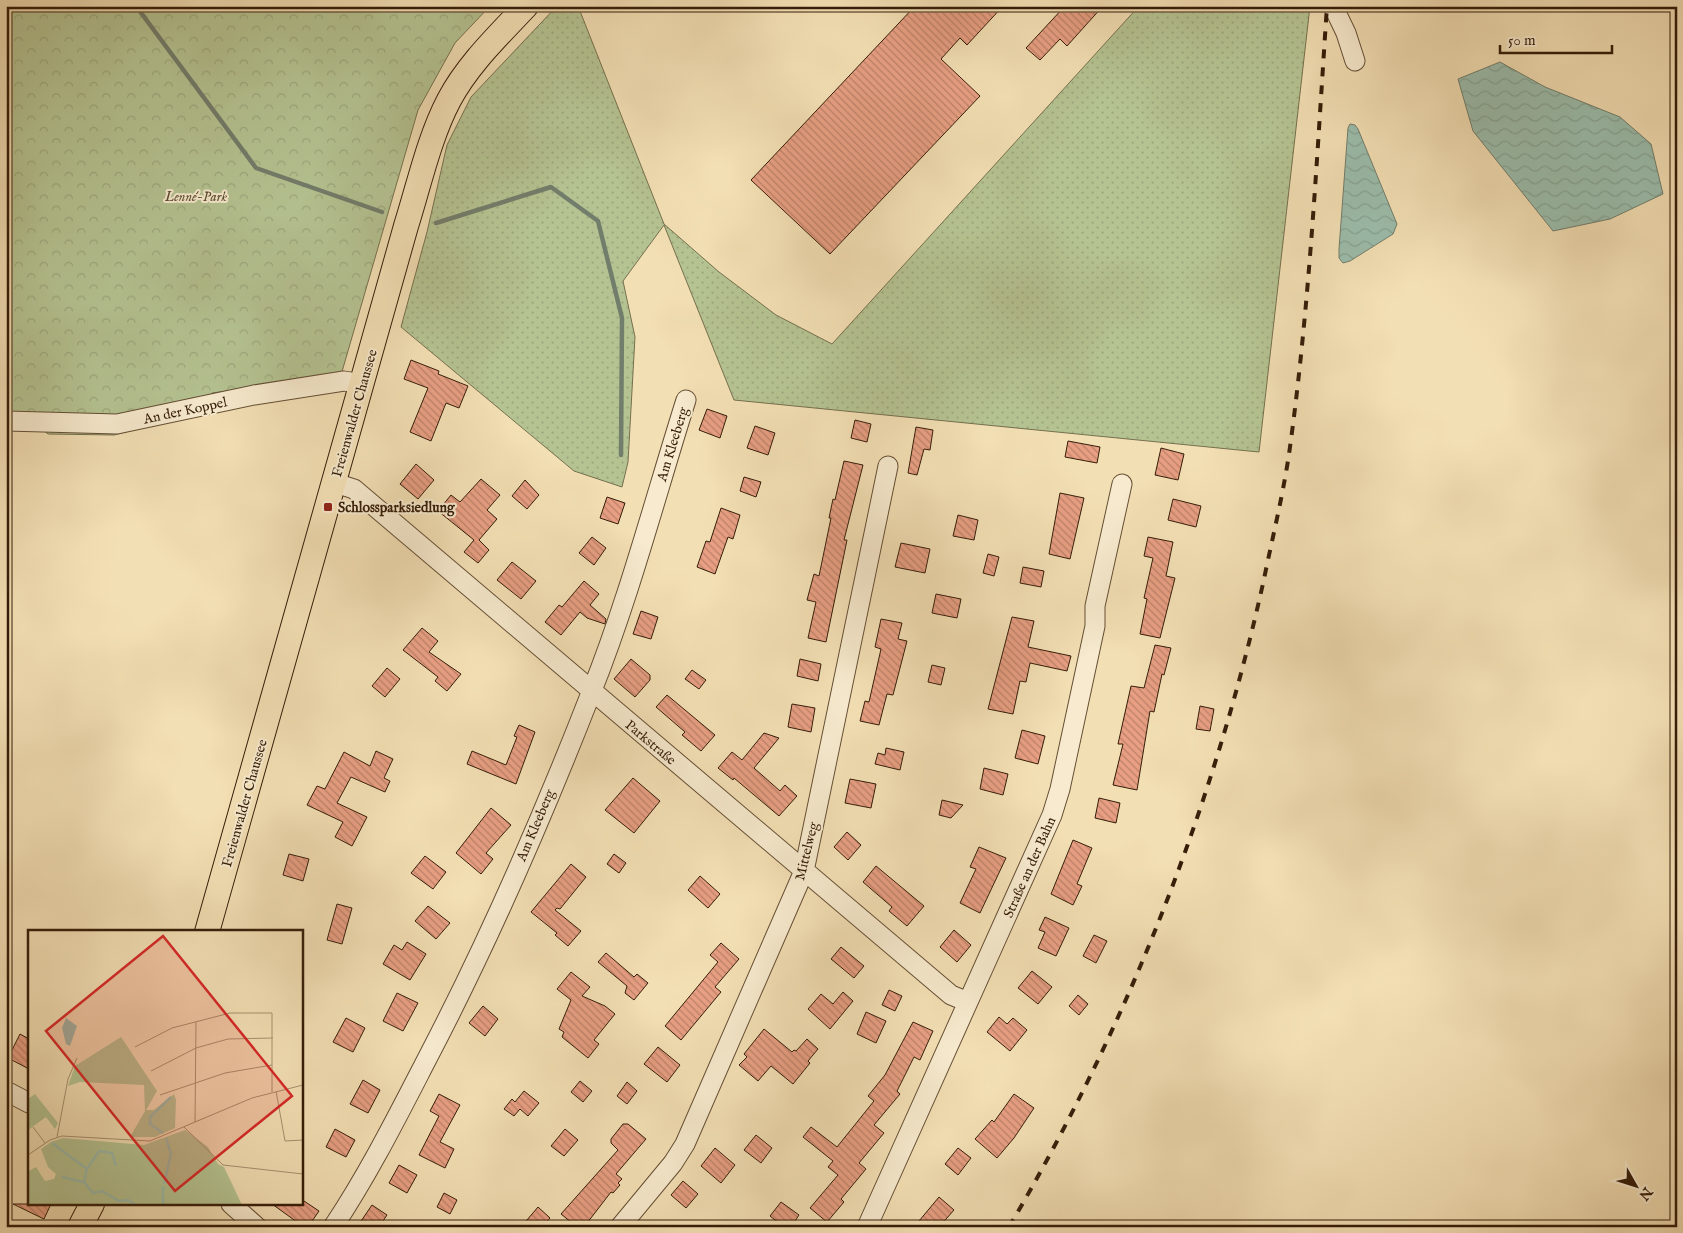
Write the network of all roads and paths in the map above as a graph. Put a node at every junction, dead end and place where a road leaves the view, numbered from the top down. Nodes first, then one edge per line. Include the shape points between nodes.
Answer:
1 (526, 6) edge
2 (1333, 6) edge
3 (1355, 60) dead end
4 (363, 384) junction
5 (686, 400) dead end
6 (6, 421) edge
7 (888, 466) dead end
8 (335, 483) junction
9 (1122, 484) dead end
10 (592, 692) junction
11 (804, 871) junction
12 (208, 930) edge
13 (968, 1002) junction
14 (6, 1091) edge
15 (28, 1102) edge
16 (91, 1206) edge
17 (233, 1206) edge
18 (80, 1227) edge
19 (257, 1227) edge
20 (333, 1227) edge
21 (620, 1227) edge
22 (866, 1227) edge

1 - 4 main road, Freienwalder Chaussee via 477,60 449,99 406,226
2 - 3 street
4 - 6 street, An der Koppel via 344,381 254,395 117,424
4 - 8 main road, Freienwalder Chaussee
5 - 10 street, Am Kleeberg
7 - 11 street, Mittelweg
8 - 10 street, Parkstraße via 352,488
8 - 12 main road, Freienwalder Chaussee
9 - 13 street, Straße an der Bahn via 1060,789 1045,833
10 - 11 street, Parkstraße
10 - 20 street, Am Kleeberg via 464,989 380,1150
11 - 13 street, Parkstraße via 951,995
11 - 21 street, Mittelweg via 685,1144
13 - 22 street, Straße an der Bahn
14 - 15 street
16 - 18 main road
17 - 19 street

